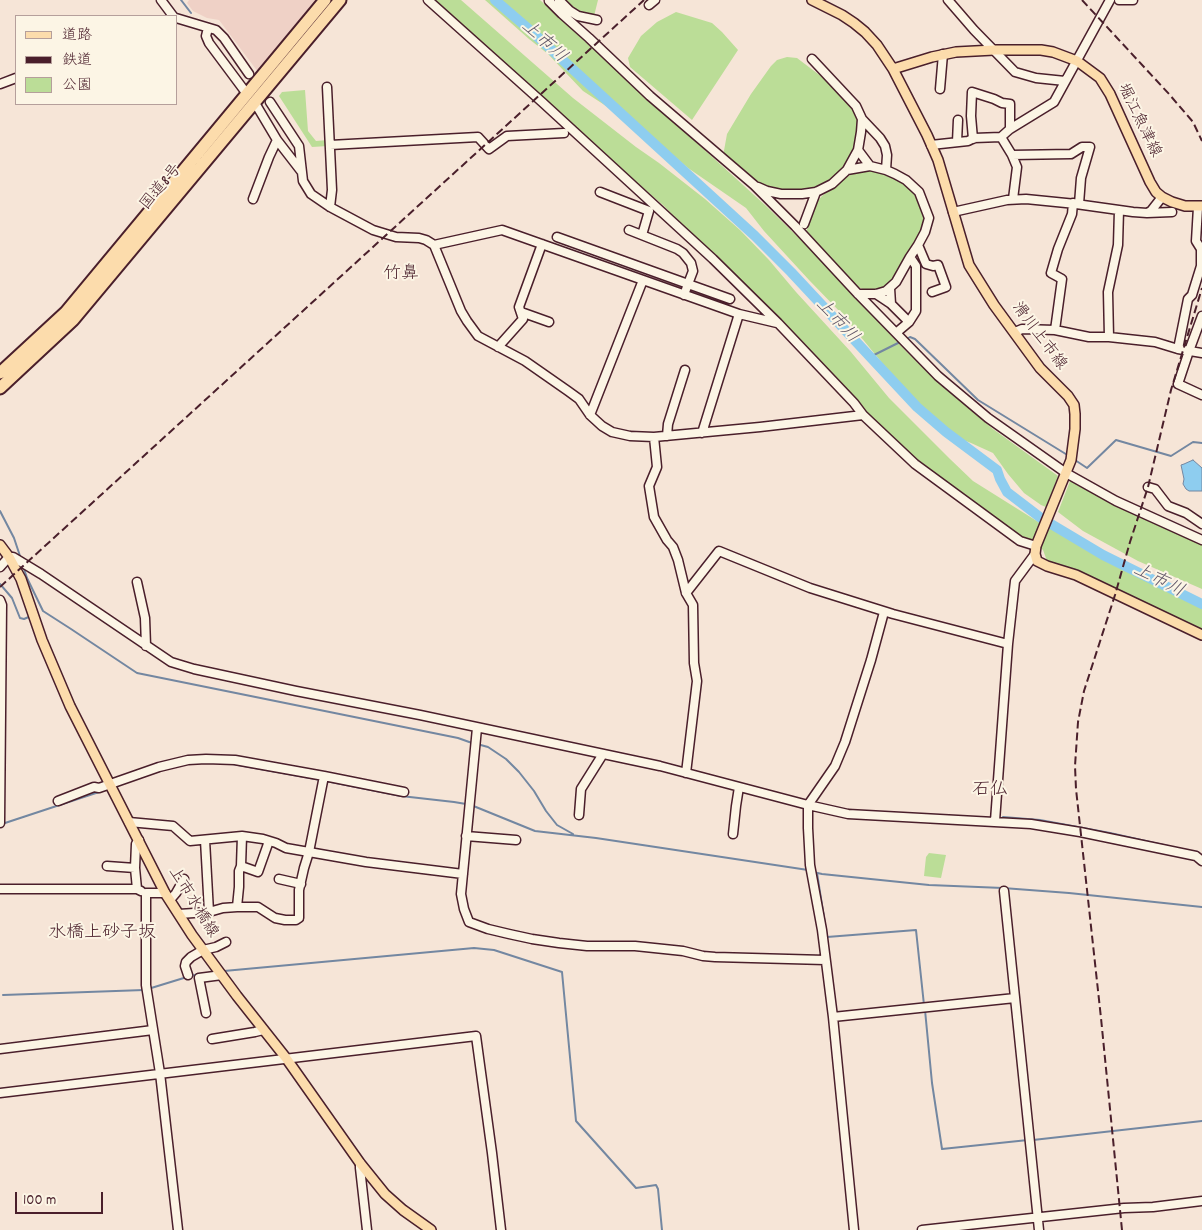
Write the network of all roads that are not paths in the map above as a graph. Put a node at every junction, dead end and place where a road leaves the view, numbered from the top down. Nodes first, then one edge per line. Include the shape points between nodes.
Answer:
1 (161, 0) edge
2 (324, 0) edge
3 (340, 0) edge
4 (428, 0) edge
5 (549, 0) edge
6 (559, 0) edge
7 (813, 0) edge
8 (948, 0) edge
9 (1110, 0) edge
10 (1119, 0) edge
11 (1133, 0) edge
12 (172, 15) edge
13 (178, 19) edge
14 (597, 20) dead end
15 (208, 28) junction
16 (994, 50) junction
17 (943, 54) junction
18 (812, 59) dead end
19 (1077, 61) junction
20 (893, 69) junction
21 (249, 74) dead end
22 (15, 78) edge
23 (1065, 81) junction
24 (0, 84) edge
25 (327, 87) dead end
26 (940, 89) dead end
27 (247, 94) junction
28 (270, 102) dead end
29 (255, 103) junction
30 (862, 119) junction
31 (958, 120) dead end
32 (1010, 129) junction
33 (564, 133) dead end
34 (1002, 137) junction
35 (973, 139) junction
36 (277, 140) junction
37 (957, 142) junction
38 (330, 145) junction
39 (931, 145) junction
40 (858, 150) junction
41 (1012, 155) junction
42 (870, 166) junction
43 (847, 170) junction
44 (886, 170) junction
45 (301, 171) junction
46 (754, 185) junction
47 (600, 192) dead end
48 (816, 192) junction
49 (1162, 197) junction
50 (254, 200) dead end
51 (1013, 200) junction
52 (1076, 204) junction
53 (1200, 206) edge
54 (330, 207) junction
55 (1119, 210) junction
56 (953, 212) junction
57 (1172, 212) dead end
58 (1146, 213) junction
59 (804, 224) dead end
60 (629, 230) dead end
61 (642, 235) junction
62 (557, 237) dead end
63 (542, 244) junction
64 (434, 245) junction
65 (918, 245) junction
66 (910, 257) junction
67 (643, 280) junction
68 (688, 284) junction
69 (890, 288) junction
70 (932, 292) dead end
71 (684, 294) junction
72 (858, 294) junction
73 (876, 294) junction
74 (730, 299) dead end
75 (891, 304) junction
76 (521, 312) junction
77 (739, 314) junction
78 (1202, 318) edge
79 (549, 322) dead end
80 (909, 322) junction
81 (778, 324) junction
82 (1055, 330) junction
83 (896, 332) junction
84 (1015, 332) junction
85 (1108, 337) junction
86 (498, 347) junction
87 (1178, 349) junction
88 (1189, 351) junction
89 (1202, 353) edge
90 (685, 370) dead end
91 (0, 373) edge
92 (0, 388) edge
93 (1202, 395) edge
94 (590, 415) junction
95 (863, 415) junction
96 (702, 433) junction
97 (667, 436) junction
98 (654, 437) junction
99 (1066, 474) junction
100 (1148, 487) dead end
101 (1202, 524) edge
102 (1202, 540) edge
103 (0, 545) edge
104 (1036, 550) junction
105 (9, 557) junction
106 (0, 567) edge
107 (137, 582) dead end
108 (686, 593) junction
109 (0, 600) edge
110 (884, 612) junction
111 (1202, 635) edge
112 (1008, 644) junction
113 (146, 646) junction
114 (1, 701) edge
115 (477, 728) junction
116 (603, 754) junction
117 (686, 773) junction
118 (324, 776) junction
119 (110, 785) junction
120 (740, 787) junction
121 (404, 792) dead end
122 (58, 801) dead end
123 (808, 805) junction
124 (579, 815) dead end
125 (995, 821) junction
126 (129, 822) junction
127 (0, 823) edge
128 (733, 834) dead end
129 (242, 836) junction
130 (466, 836) junction
131 (139, 840) junction
132 (205, 840) junction
133 (516, 840) dead end
134 (269, 841) junction
135 (309, 852) junction
136 (1200, 857) edge
137 (107, 866) dead end
138 (241, 866) junction
139 (136, 868) junction
140 (462, 874) junction
141 (184, 879) dead end
142 (279, 880) dead end
143 (301, 884) junction
144 (0, 889) edge
145 (137, 889) junction
146 (1004, 891) dead end
147 (146, 893) junction
148 (168, 897) junction
149 (237, 907) junction
150 (209, 912) junction
151 (179, 914) junction
152 (226, 942) dead end
153 (203, 950) junction
154 (825, 960) junction
155 (188, 975) dead end
156 (222, 975) junction
157 (1015, 998) junction
158 (206, 1013) dead end
159 (833, 1017) junction
160 (153, 1030) junction
161 (263, 1030) junction
162 (212, 1039) dead end
163 (0, 1049) edge
164 (286, 1058) junction
165 (160, 1073) junction
166 (0, 1093) edge
167 (360, 1163) junction
168 (1202, 1201) edge
169 (1038, 1218) junction
170 (178, 1230) edge
171 (367, 1230) edge
172 (431, 1230) edge
173 (501, 1230) edge
174 (854, 1230) edge
175 (922, 1230) edge
176 (1039, 1230) edge

1 - 12 street
2 - 27 highway, 国道8号
3 - 29 highway, 国道8号
4 - 81 street via 713,259
5 - 46 street via 650,96
6 - 14 street via 578,16
7 - 20 main road, 滑川上市線 via 865,32
8 - 16 street
9 - 19 street
10 - 11 street
13 - 15 street
15 - 21 street via 216,30 224,38
15 - 27 street via 206,36 209,43
16 - 17 main road, 堀江魚津線
16 - 19 main road, 堀江魚津線 via 1041,50
16 - 23 street via 1015,72
17 - 20 main road, 堀江魚津線
17 - 26 street
18 - 30 street via 856,106
19 - 23 street
19 - 49 main road, 堀江魚津線 via 1100,78 1110,94 1150,182
20 - 39 main road, 滑川上市線
22 - 24 street
23 - 32 street via 1054,102
25 - 38 street
27 - 91 highway, 国道8号 via 66,312
28 - 45 street via 299,146
29 - 36 street
29 - 92 highway, 国道8号 via 73,320
30 - 40 street
30 - 44 street via 885,146
31 - 37 street
32 - 34 street
32 - 35 street via 1010,104 972,92
33 - 38 street via 507,136 489,149 478,137
34 - 35 street
34 - 41 street
35 - 37 street
36 - 45 street
36 - 50 street
37 - 39 street
38 - 54 street
39 - 56 main road, 滑川上市線
40 - 42 street
40 - 43 street
41 - 51 street via 1017,167
41 - 52 street via 1071,154 1082,147 1090,148
42 - 43 street
42 - 44 street
43 - 48 street via 832,184
44 - 65 street via 906,180 919,192 928,218
45 - 54 street via 311,194
46 - 48 street via 781,194
46 - 72 street
47 - 61 street via 650,211
48 - 59 street
49 - 53 main road via 1185,206
49 - 58 street
51 - 52 street
51 - 56 street
52 - 55 street
52 - 82 street via 1051,273 1062,279
53 - 87 street via 1196,241 1201,249 1201,266 1188,299
54 - 64 street via 373,230 396,238 419,238
55 - 58 street
55 - 85 street via 1118,245 1108,292
56 - 84 main road, 滑川上市線 via 969,265
57 - 58 street
60 - 61 street
61 - 68 street via 683,253 692,271
62 - 68 street
63 - 64 street via 502,230
63 - 67 street
63 - 76 street via 519,307
64 - 86 street via 466,321 478,336
65 - 66 street
65 - 70 street via 926,264 938,264 946,286
66 - 69 street
66 - 80 street via 916,266 917,286 916,312
67 - 71 street
67 - 94 street
68 - 71 street
68 - 74 street
69 - 73 street
69 - 75 street
71 - 77 street
72 - 73 street
72 - 83 street
73 - 75 street
75 - 80 street
76 - 79 street
76 - 86 street via 523,319
77 - 81 street
77 - 96 street
78 - 88 street
80 - 83 street
81 - 95 street
82 - 84 street via 1022,328
82 - 85 street
83 - 99 street via 938,376 988,418
84 - 99 main road, 滑川上市線 via 1040,368 1074,405 1073,449
85 - 87 street via 1155,342
86 - 94 street via 525,361 579,399
87 - 88 street
88 - 89 street
88 - 93 street via 1178,384
90 - 97 street
94 - 98 street via 612,432
95 - 96 street
95 - 104 street via 914,464
96 - 97 street
97 - 98 street
98 - 108 street via 657,466 649,486 654,517 673,547
99 - 102 street
99 - 104 main road, 滑川上市線
100 - 101 street via 1154,489 1168,506 1186,512
103 - 105 main road, 上市水橋線
104 - 111 main road via 1038,561 1047,566 1076,576
104 - 112 street via 1015,581
105 - 106 street
105 - 113 street via 41,574
105 - 119 main road, 上市水橋線 via 70,706
107 - 113 street via 145,618
108 - 110 street via 719,551 810,588
108 - 117 street via 693,605 697,680
109 - 114 street
110 - 112 street
110 - 123 street via 845,742 835,766
112 - 125 street
113 - 115 street via 171,662 194,669
114 - 127 street
115 - 116 street
115 - 130 street
116 - 117 street
116 - 124 street via 581,789
117 - 120 street
118 - 119 street via 235,760 206,759 160,767
118 - 121 street
118 - 135 street
119 - 122 street via 94,787
119 - 126 main road, 上市水橋線
120 - 123 street
120 - 128 street
123 - 125 street via 848,814
123 - 154 street via 810,865
125 - 136 street via 1080,832
126 - 131 main road, 上市水橋線
126 - 132 street via 173,826 190,841
129 - 132 street
129 - 134 street
129 - 138 street
130 - 133 street
130 - 140 street
131 - 139 street via 136,844
131 - 148 main road, 上市水橋線
132 - 150 street
134 - 135 street
134 - 138 street via 258,872
135 - 140 street
135 - 143 street
137 - 139 street
138 - 149 street
139 - 145 street
140 - 154 street via 461,894 469,922 532,940 587,946 636,946 716,957
141 - 148 street
142 - 143 street
143 - 149 street via 299,918 296,920 275,918 258,906
144 - 145 street
145 - 147 street
146 - 157 street
147 - 148 street
147 - 160 street via 146,985
148 - 151 main road, 上市水橋線
149 - 150 street
150 - 151 street
151 - 153 main road, 上市水橋線
152 - 153 street
153 - 155 street via 186,962
153 - 156 main road, 上市水橋線
154 - 159 street
156 - 158 street via 199,978
156 - 161 main road, 上市水橋線
157 - 159 street
157 - 169 street
159 - 174 street
160 - 163 street
160 - 165 street
161 - 162 street
161 - 164 main road, 上市水橋線
164 - 165 street
164 - 167 main road, 上市水橋線
164 - 173 street via 476,1036
165 - 166 street
165 - 170 street
167 - 171 street
167 - 172 main road, 上市水橋線 via 385,1194
168 - 169 street
169 - 175 street
169 - 176 street

